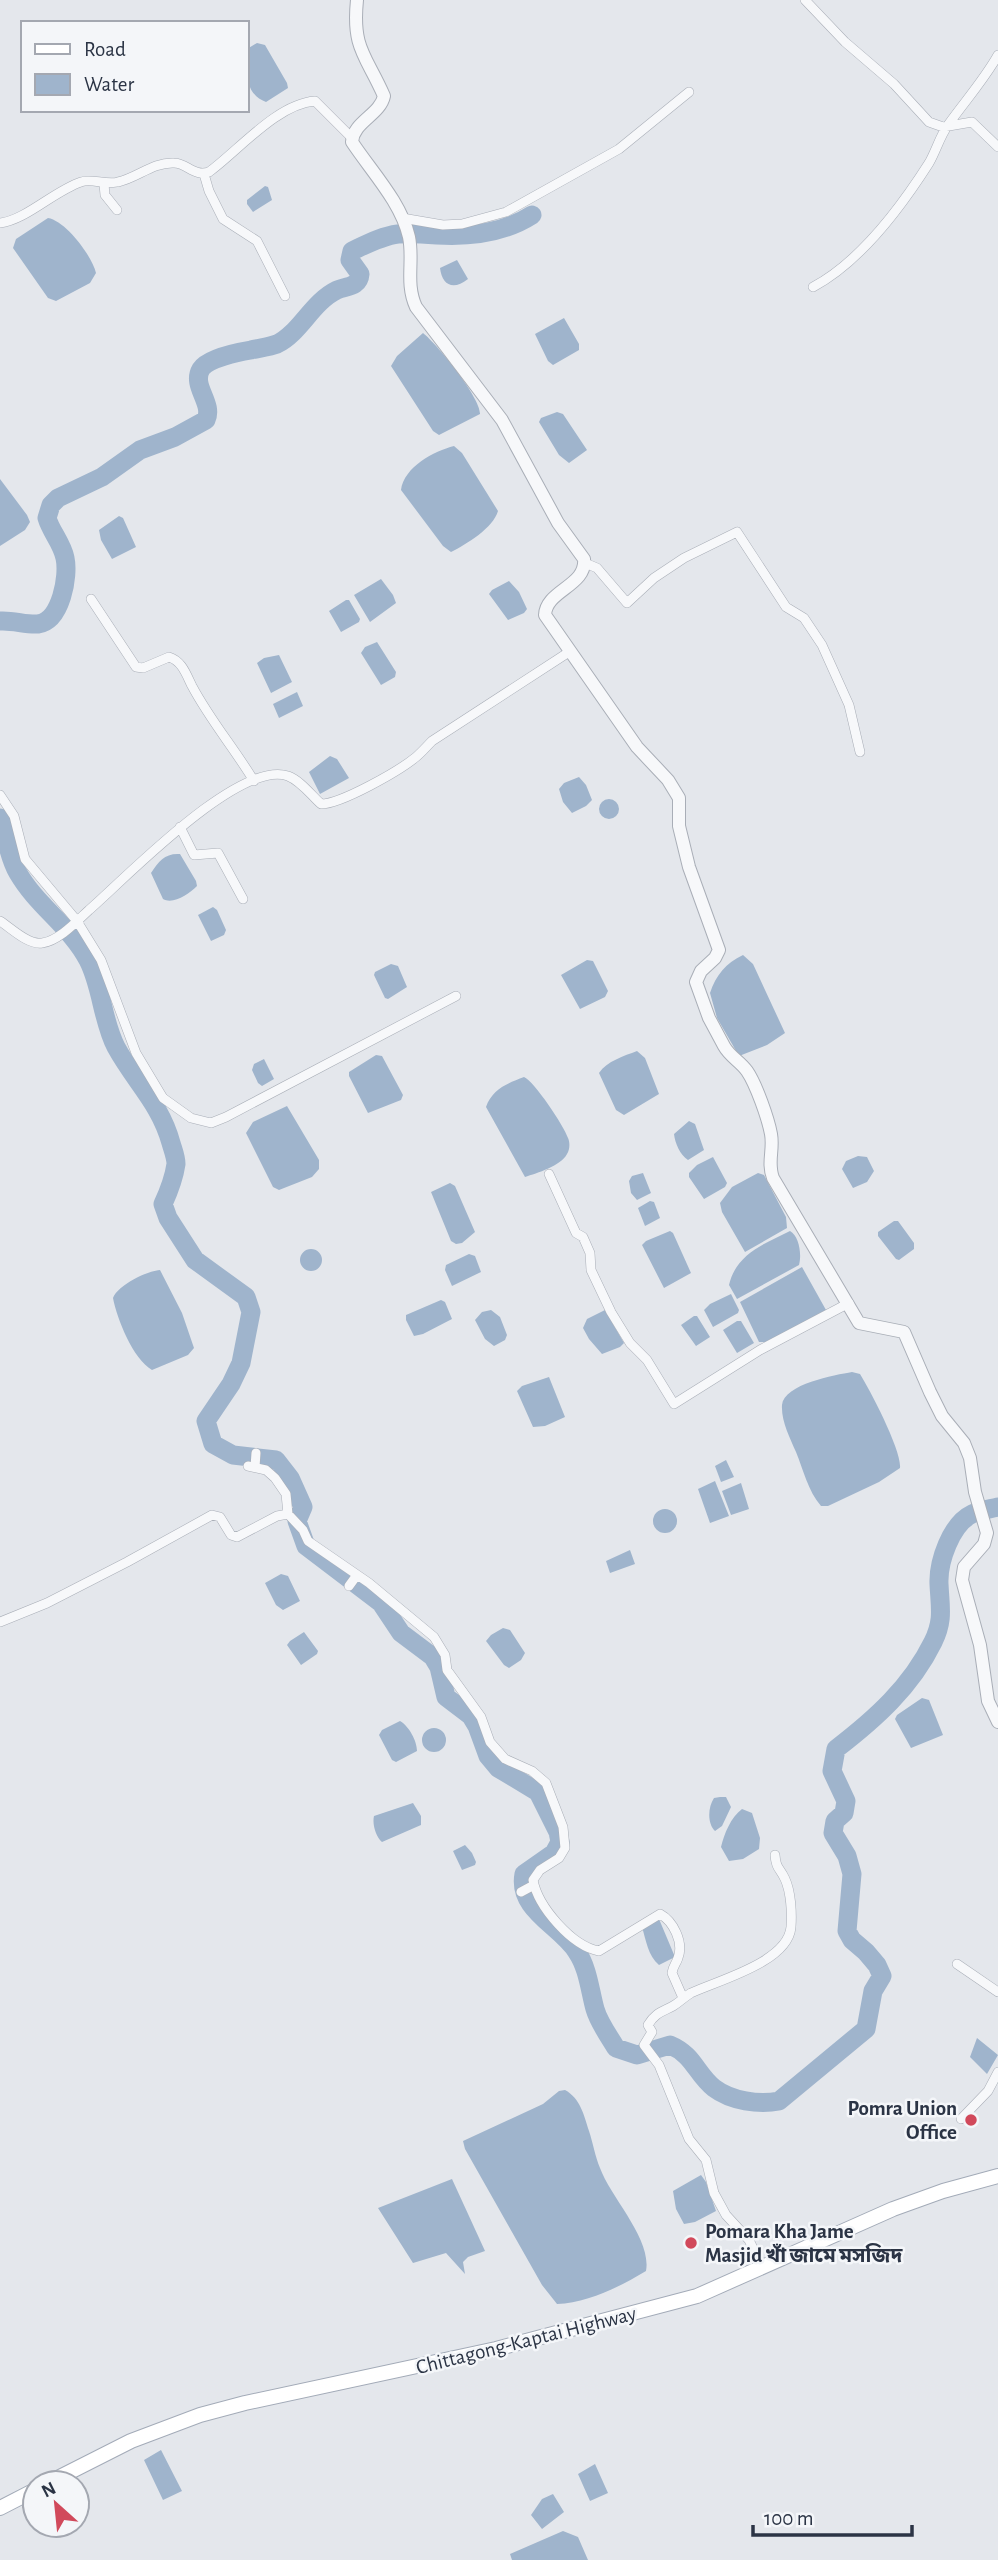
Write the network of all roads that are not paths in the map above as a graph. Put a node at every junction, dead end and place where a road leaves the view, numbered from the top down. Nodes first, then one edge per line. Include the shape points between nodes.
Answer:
1 (357, 0) edge
2 (809, 1) edge
3 (998, 55) edge
4 (689, 92) dead end
5 (947, 126) junction
6 (352, 138) junction
7 (998, 147) edge
8 (204, 174) junction
9 (104, 184) junction
10 (117, 210) dead end
11 (403, 221) junction
12 (0, 223) edge
13 (813, 287) dead end
14 (285, 296) dead end
15 (585, 563) junction
16 (91, 600) dead end
17 (569, 652) junction
18 (860, 752) dead end
19 (254, 782) junction
20 (0, 795) edge
21 (180, 827) junction
22 (243, 899) dead end
23 (0, 921) edge
24 (74, 923) junction
25 (456, 996) dead end
26 (549, 1174) dead end
27 (849, 1303) junction
28 (254, 1462) dead end
29 (288, 1514) junction
30 (0, 1622) edge
31 (992, 1683) edge
32 (998, 1722) edge
33 (775, 1855) dead end
34 (957, 1964) dead end
35 (998, 1992) edge
36 (683, 1998) junction
37 (998, 2072) edge
38 (961, 2119) dead end
39 (998, 2176) edge
40 (763, 2269) junction
41 (76, 2469) edge
42 (21, 2497) edge
43 (0, 2508) edge

1 - 6 street via 357,39 384,96
2 - 5 street via 929,122
3 - 5 street
4 - 11 street via 619,149 506,212 462,224
5 - 7 street via 972,122
5 - 13 street via 899,206 844,265
6 - 8 street via 315,101 302,103 276,117
6 - 11 street
8 - 9 street via 178,163 164,163
8 - 14 street via 223,219 257,241
9 - 10 street via 105,195
9 - 12 street via 84,180 10,222
11 - 15 street via 416,307 502,419
15 - 17 street via 574,582 546,606 548,622
15 - 18 street via 597,568 627,603 684,558 737,532 786,607 804,618 822,645 849,705
16 - 19 street via 136,667 169,657 180,663 213,724
17 - 19 street via 432,741 415,758 330,804 321,804 287,776
17 - 27 street via 679,798 679,826 689,867 719,950 697,977 697,989 728,1054 751,1079 771,1135 769,1164 777,1187
19 - 21 street via 196,813
20 - 24 street via 14,816 25,859
21 - 22 street via 194,855 218,853
21 - 24 street
23 - 24 street via 36,943 48,942
24 - 25 street via 102,960 136,1054 163,1098 191,1118 211,1123
26 - 27 street via 576,1233 587,1245 599,1290 674,1404 760,1350
27 - 31 street via 859,1323 901,1330 906,1335 942,1416 967,1449 988,1534 962,1574
28 - 29 street via 266,1469 286,1494
29 - 30 street via 237,1537 220,1517 212,1515 47,1603
29 - 36 street via 308,1541 353,1580 434,1637 445,1655 447,1670 481,1717 490,1742 505,1759 546,1783 563,1827 565,1848 536,1874 528,1888 588,1949 599,1951 646,1920 663,1915 678,1937 679,1955 672,1973
31 - 32 street via 988,1701
33 - 36 street via 792,1914 791,1932 780,1950
34 - 35 street
36 - 40 street via 655,2014 644,2045 656,2060 689,2139 706,2160 714,2193 726,2215 749,2240
37 - 38 street via 988,2091
39 - 40 main road, Chittagong-Kaptai Highway via 909,2203
40 - 41 main road, Chittagong-Kaptai Highway via 658,2308 457,2359 200,2415 131,2441
42 - 43 main road

